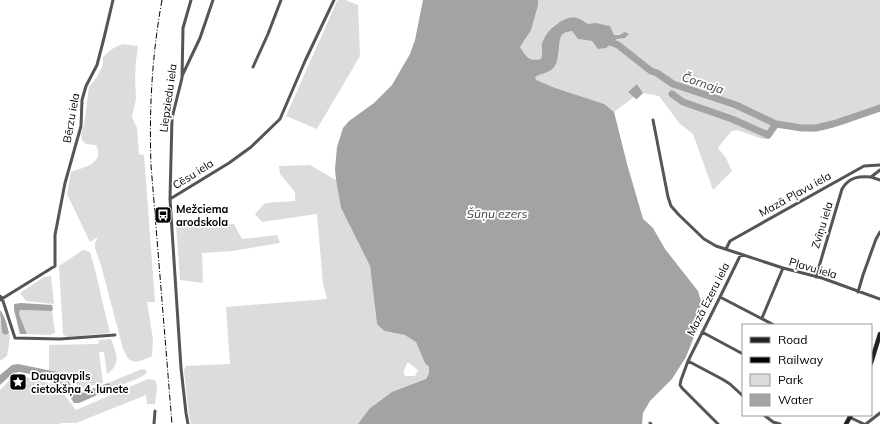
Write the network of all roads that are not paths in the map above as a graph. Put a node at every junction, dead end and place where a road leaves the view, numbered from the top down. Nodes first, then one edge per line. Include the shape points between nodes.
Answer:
1 (113, 0) edge
2 (191, 0) edge
3 (213, 0) edge
4 (281, 0) edge
5 (334, 0) edge
6 (253, 67) dead end
7 (182, 78) junction
8 (653, 120) dead end
9 (880, 165) edge
10 (880, 170) edge
11 (871, 177) junction
12 (880, 180) edge
13 (170, 199) junction
14 (880, 232) edge
15 (726, 249) junction
16 (741, 254) junction
17 (783, 268) junction
18 (816, 277) junction
19 (858, 292) junction
20 (720, 297) junction
21 (1, 298) edge
22 (880, 299) edge
23 (762, 318) junction
24 (772, 324) edge
25 (702, 332) junction
26 (880, 334) edge
27 (115, 335) dead end
28 (742, 353) edge
29 (872, 360) edge
30 (688, 361) junction
31 (742, 395) edge
32 (154, 411) dead end
33 (880, 413) edge
34 (850, 416) edge
35 (772, 423) edge
36 (154, 424) edge
37 (188, 424) edge
38 (718, 424) edge
39 (780, 424) edge
40 (846, 424) edge
41 (865, 424) edge

1 - 21 street, Bērzu iela via 97,65 82,100 81,126 55,234 55,266
2 - 7 street, Liepziedu iela via 183,28
3 - 7 street
4 - 6 street
5 - 13 street, Cēsu iela via 304,61 280,119 251,147
7 - 13 street, Liepziedu iela via 172,118
8 - 15 street, Mazā Ezeru iela via 671,206 704,239
9 - 15 street, Mazā Pļavu iela via 864,166 730,241
10 - 11 street
11 - 12 street
11 - 18 street, Zvīņu iela via 856,177 845,183
13 - 37 street, Cēsu iela via 181,368
14 - 19 street
15 - 16 street, Mazā Ezeru iela
16 - 17 street, Pļavu iela
16 - 20 street, Mazā Ezeru iela
17 - 18 street, Pļavu iela
17 - 23 street
18 - 19 street, Pļavu iela
19 - 22 street, Pļavu iela
20 - 23 street
20 - 25 street, Mazā Ezeru iela
21 - 27 street via 15,338 60,339
23 - 24 street
25 - 28 street
25 - 30 street, Mazā Ezeru iela
26 - 29 street
30 - 31 street via 730,384
30 - 38 street, Mazā Ezeru iela via 680,385
32 - 36 street
33 - 41 street
34 - 40 street
34 - 41 street
35 - 39 street

